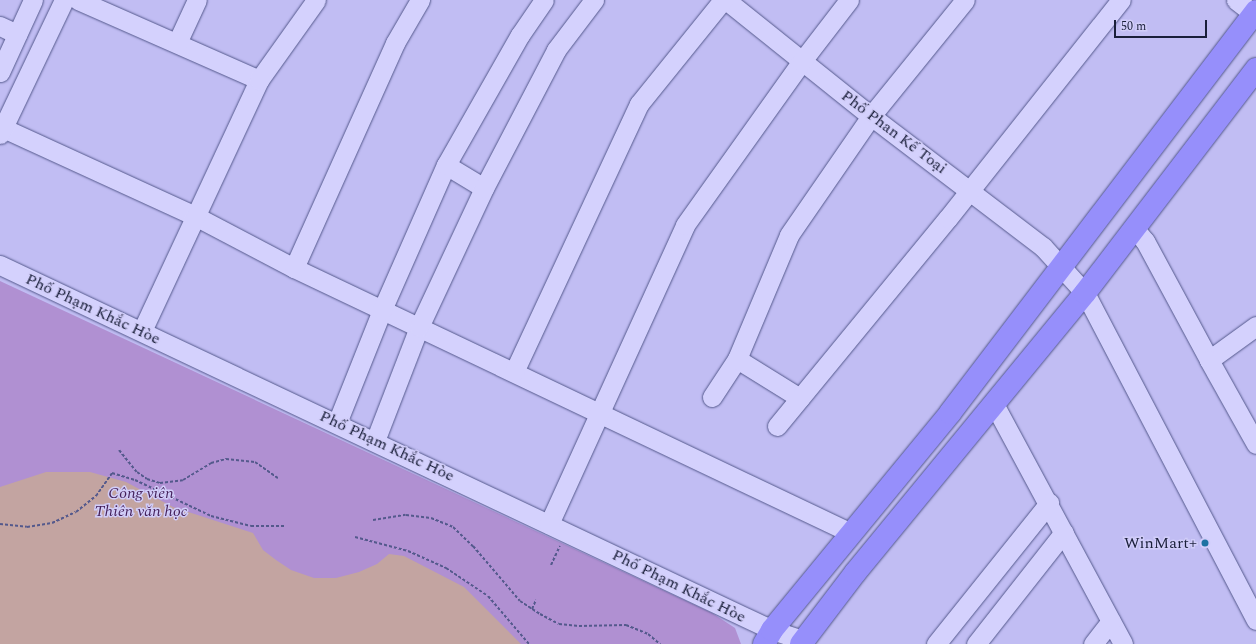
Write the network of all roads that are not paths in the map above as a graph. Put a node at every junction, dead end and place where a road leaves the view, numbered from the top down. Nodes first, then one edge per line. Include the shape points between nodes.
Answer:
1 (33, 0) edge
2 (64, 0) edge
3 (78, 0) edge
4 (197, 0) edge
5 (316, 0) edge
6 (420, 0) edge
7 (544, 0) edge
8 (594, 0) edge
9 (724, 0) edge
10 (849, 0) edge
11 (965, 0) edge
12 (1120, 0) edge
13 (1236, 0) edge
14 (1255, 14) edge
15 (0, 26) edge
16 (18, 34) junction
17 (177, 43) junction
18 (802, 60) junction
19 (1256, 69) edge
20 (0, 72) edge
21 (259, 80) junction
22 (871, 116) junction
23 (1, 131) edge
24 (446, 165) junction
25 (484, 188) junction
26 (970, 190) junction
27 (197, 216) junction
28 (1134, 228) junction
29 (0, 265) edge
30 (1061, 266) junction
31 (294, 268) junction
32 (1085, 293) junction
33 (382, 310) junction
34 (1256, 326) edge
35 (419, 327) junction
36 (142, 331) junction
37 (737, 359) junction
38 (1209, 360) junction
39 (514, 372) junction
40 (712, 398) dead end
41 (800, 398) junction
42 (994, 404) junction
43 (599, 413) junction
44 (338, 423) junction
45 (778, 426) dead end
46 (375, 441) junction
47 (1256, 444) edge
48 (1049, 503) junction
49 (548, 524) junction
50 (1064, 532) junction
51 (852, 533) junction
52 (1256, 620) edge
53 (1111, 621) junction
54 (768, 637) edge
55 (802, 642) edge
56 (936, 644) edge
57 (976, 644) edge
58 (1093, 644) edge
59 (1123, 644) edge

1 - 16 street
2 - 23 street
3 - 17 street
4 - 17 street
5 - 21 street
6 - 31 street via 395,43
7 - 24 street via 520,34
8 - 25 street via 556,50
9 - 18 street, Phố Phan Kế Toại
9 - 39 street via 639,104
10 - 18 street
11 - 22 street
12 - 26 street
13 - 14 street
14 - 30 main road
15 - 16 street
16 - 20 street
17 - 21 street
18 - 22 street, Phố Phan Kế Toại
18 - 43 street via 685,225
19 - 28 main road
21 - 27 street
22 - 26 street, Phố Phan Kế Toại
22 - 37 street via 789,235
23 - 27 street
24 - 25 street
24 - 33 street
25 - 35 street
26 - 30 street, Phố Phan Kế Toại via 1044,247
26 - 41 street
27 - 31 street
27 - 36 street
28 - 32 main road
28 - 38 street via 1146,241
29 - 36 street, Phố Phạm Khắc Hòe
30 - 32 street, Phố Phan Kế Toại
30 - 51 main road via 950,412
31 - 33 street
32 - 42 main road
32 - 52 street, Phố Phan Kế Toại
33 - 35 street
33 - 44 street
34 - 38 street
35 - 39 street
35 - 46 street
36 - 44 street, Phố Phạm Khắc Hòe
37 - 40 street
37 - 41 street
38 - 47 street
39 - 43 street
41 - 45 street
42 - 48 street
42 - 55 main road
43 - 49 street
43 - 51 street
44 - 46 street, Phố Phạm Khắc Hòe
46 - 49 street, Phố Phạm Khắc Hòe
48 - 50 street
48 - 56 street
49 - 54 street, Phố Phạm Khắc Hòe
50 - 53 street
50 - 57 street
51 - 54 main road
53 - 58 street
53 - 59 street
54 - 55 street, Phố Phạm Khắc Hòe

